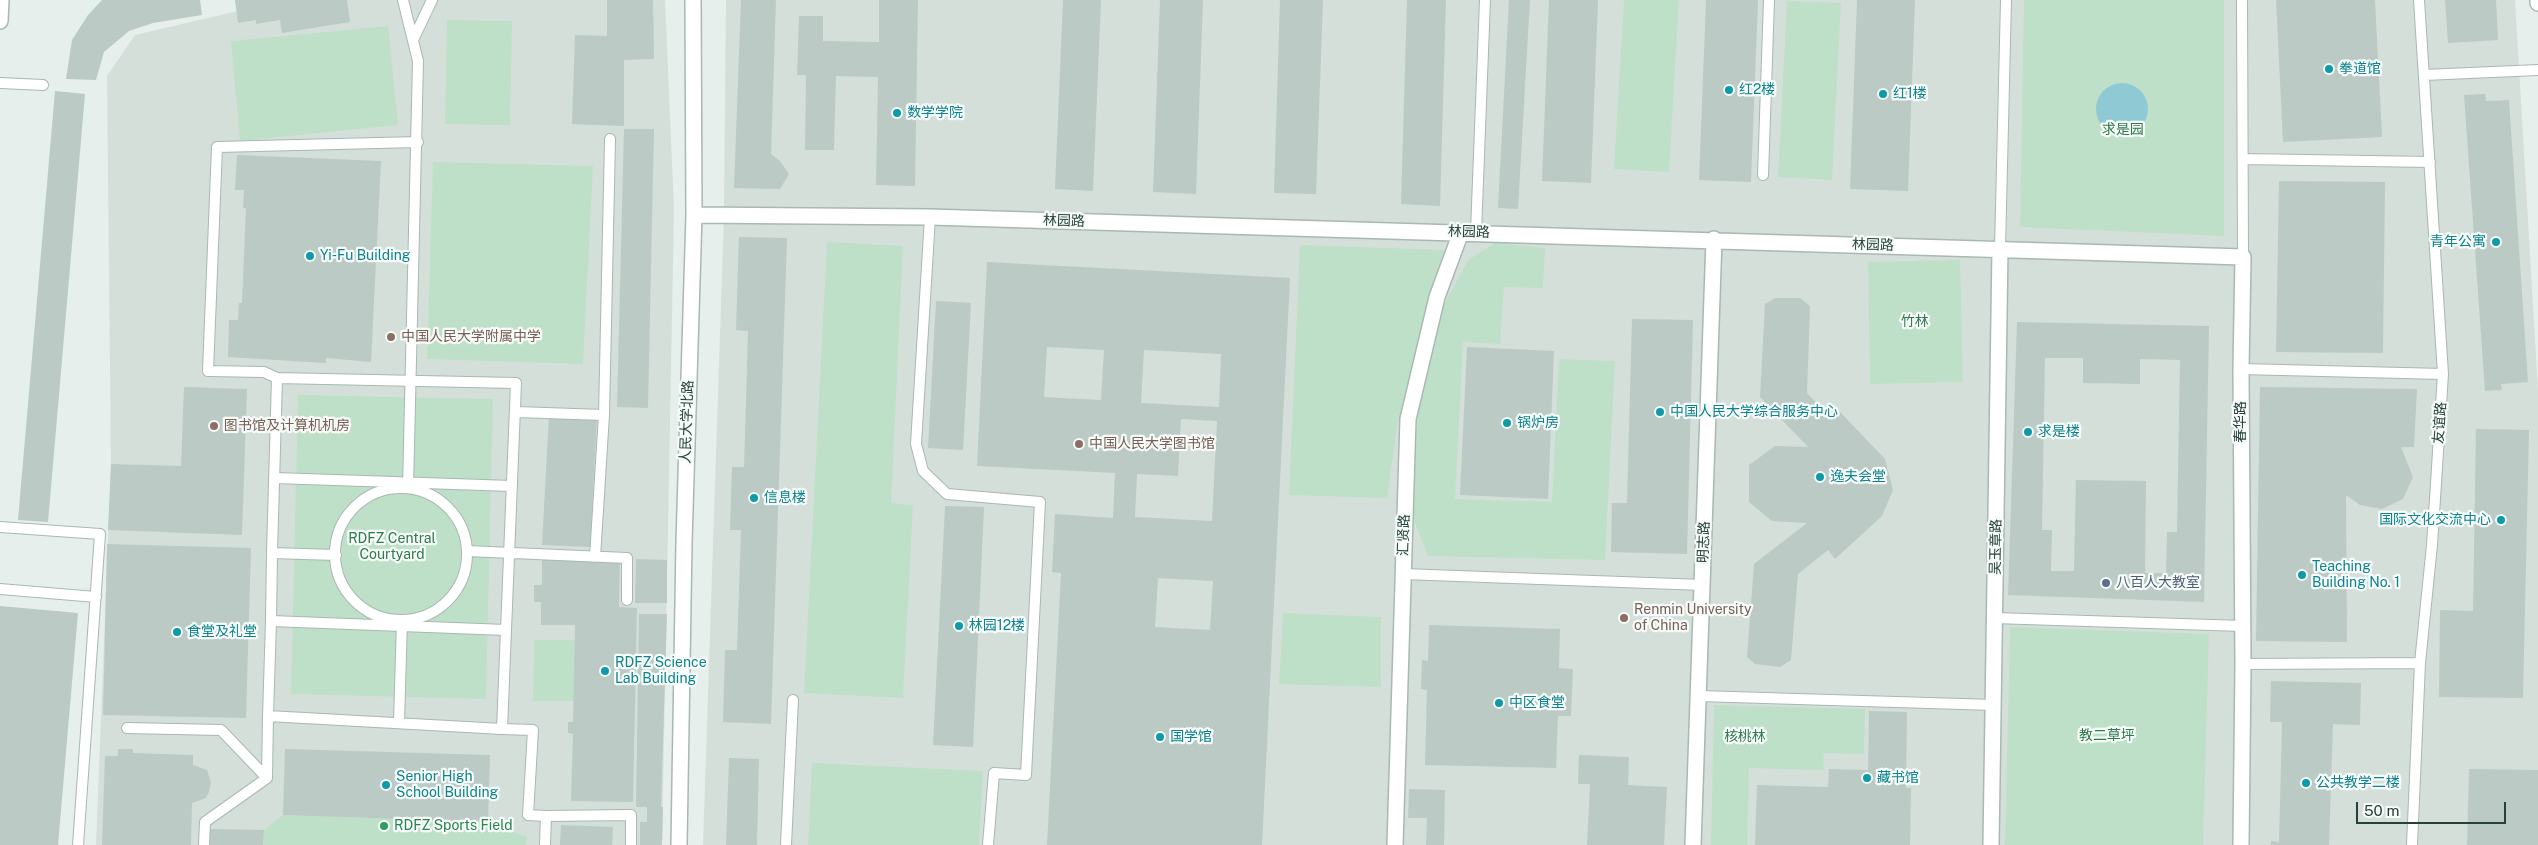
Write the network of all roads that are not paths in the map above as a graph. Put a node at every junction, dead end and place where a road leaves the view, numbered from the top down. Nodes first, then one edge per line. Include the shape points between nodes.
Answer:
1 (1, 0) edge
2 (403, 0) edge
3 (432, 0) edge
4 (693, 0) edge
5 (1485, 0) edge
6 (1769, 0) edge
7 (2006, 0) edge
8 (2242, 0) edge
9 (2419, 0) edge
10 (0, 21) edge
11 (413, 40) junction
12 (2538, 70) edge
13 (2424, 75) junction
14 (0, 83) edge
15 (43, 85) dead end
16 (610, 139) dead end
17 (418, 142) junction
18 (2243, 159) junction
19 (2430, 162) junction
20 (1763, 175) dead end
21 (694, 215) junction
22 (930, 217) junction
23 (1461, 232) junction
24 (1476, 232) junction
25 (1714, 239) junction
26 (2000, 249) junction
27 (2244, 257) junction
28 (2241, 369) junction
29 (2443, 374) junction
30 (277, 378) junction
31 (412, 381) junction
32 (516, 412) junction
33 (604, 415) junction
34 (275, 478) junction
35 (408, 485) junction
36 (512, 486) junction
37 (0, 528) edge
38 (467, 551) junction
39 (272, 553) junction
40 (509, 553) junction
41 (336, 555) junction
42 (595, 557) junction
43 (1403, 574) junction
44 (1703, 584) junction
45 (0, 589) edge
46 (96, 597) junction
47 (627, 600) dead end
48 (1994, 618) junction
49 (271, 621) junction
50 (402, 623) junction
51 (2243, 626) junction
52 (506, 630) junction
53 (2244, 664) junction
54 (2420, 664) junction
55 (1698, 696) junction
56 (793, 700) dead end
57 (1994, 705) junction
58 (268, 716) junction
59 (399, 722) junction
60 (127, 728) dead end
61 (502, 729) junction
62 (267, 778) junction
63 (546, 816) junction
64 (78, 845) edge
65 (204, 845) edge
66 (545, 845) edge
67 (630, 845) edge
68 (679, 845) edge
69 (786, 845) edge
70 (988, 845) edge
71 (1395, 845) edge
72 (1693, 845) edge
73 (1991, 845) edge
74 (2242, 845) edge
75 (2412, 845) edge

1 - 10 street
2 - 11 lane
3 - 11 lane
4 - 21 street, 人民大学北路
5 - 24 lane
6 - 20 lane
7 - 26 lane
8 - 18 lane, 春华路
9 - 13 lane, 友谊路
11 - 17 lane via 418,60
12 - 13 lane
13 - 19 lane, 友谊路
14 - 15 lane
16 - 33 lane
17 - 30 lane via 217,147 208,371 264,372
17 - 31 lane
18 - 19 lane
18 - 27 lane, 春华路
19 - 29 lane, 友谊路
21 - 22 street, 林园路
21 - 68 street, 人民大学北路
22 - 23 street, 林园路
22 - 70 lane via 916,444 923,471 947,494 1040,502 1026,775 994,773
23 - 24 street, 林园路
23 - 43 street, 汇贤路 via 1437,297 1408,419
24 - 25 street, 林园路
25 - 26 street, 林园路
25 - 44 street, 明志路
26 - 27 street, 林园路
26 - 48 street, 吴玉章路
27 - 28 street, 春华路
28 - 29 lane
28 - 51 street, 春华路
29 - 54 lane, 友谊路 via 2432,545
30 - 31 lane
30 - 34 lane
31 - 32 lane via 516,383
31 - 35 lane
32 - 33 lane
32 - 36 lane
33 - 42 lane
34 - 35 lane
34 - 39 lane
35 - 36 lane
35 - 38 lane via 449,509 462,528
35 - 41 lane via 383,491 361,502 344,521 336,544
36 - 40 lane
37 - 46 lane via 100,534
38 - 40 lane
38 - 50 lane via 464,577 450,599 429,614
39 - 41 lane
39 - 49 lane
40 - 42 lane
40 - 52 lane
41 - 50 lane via 342,582 357,603 379,616
42 - 47 lane via 627,558
43 - 44 lane
43 - 71 street, 汇贤路
44 - 55 street, 明志路
45 - 46 lane
46 - 64 lane
48 - 51 lane
48 - 57 street, 吴玉章路
49 - 50 lane
49 - 58 lane
50 - 52 lane
50 - 59 lane
51 - 53 street, 春华路
52 - 61 lane
53 - 54 lane
53 - 74 street, 春华路
54 - 75 lane, 友谊路
55 - 57 lane
55 - 72 street, 明志路
56 - 69 lane
57 - 73 street, 吴玉章路
58 - 59 lane
58 - 62 lane
59 - 61 lane
60 - 62 lane via 221,730
61 - 63 lane via 533,730 528,815
62 - 65 lane via 205,822
63 - 66 lane
63 - 67 lane via 631,815

